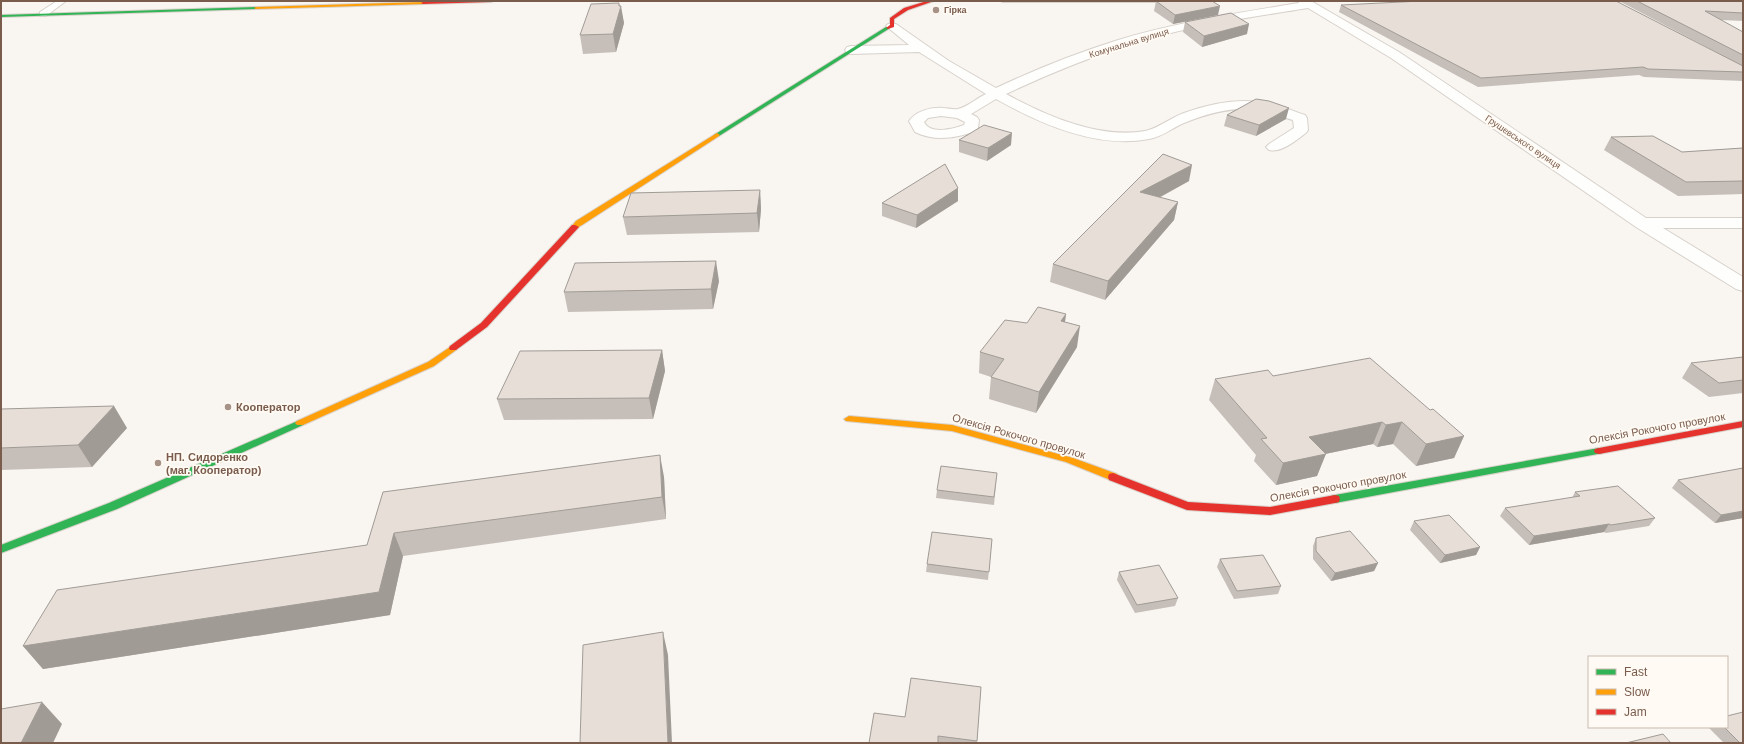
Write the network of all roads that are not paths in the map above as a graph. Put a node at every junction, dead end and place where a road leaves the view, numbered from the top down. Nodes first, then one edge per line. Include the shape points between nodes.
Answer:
1 (62, 1) edge
2 (491, 1) edge
3 (932, 1) edge
4 (1003, 1) edge
5 (1169, 1) edge
6 (1306, 3) edge
7 (43, 14) junction
8 (1, 16) edge
9 (892, 26) junction
10 (919, 48) junction
11 (851, 50) junction
12 (995, 94) junction
13 (960, 114) dead end
14 (1274, 147) dead end
15 (1642, 223) junction
16 (1743, 223) edge
17 (1743, 285) edge
18 (849, 418) dead end
19 (1743, 424) edge
20 (1, 550) edge

1 - 7 lane
2 - 7 street
3 - 9 street via 906,9 892,19
4 - 5 street
6 - 12 street, Комунальна вулиця via 1119,44 1035,75
6 - 15 street, Грушевського вулиця via 1395,55
7 - 8 street
9 - 10 street
9 - 11 street
10 - 11 street
10 - 12 street
11 - 20 street via 579,223 484,324 431,364 113,506
12 - 13 street, Комунальна вулиця
12 - 14 street via 1082,131 1131,137 1149,135 1180,119 1224,106 1266,106 1300,118 1301,130
15 - 16 street
15 - 17 street, Грушевського вулиця
18 - 19 street, Олексія Рокочого провулок via 952,428 1069,460 1187,506 1270,511

